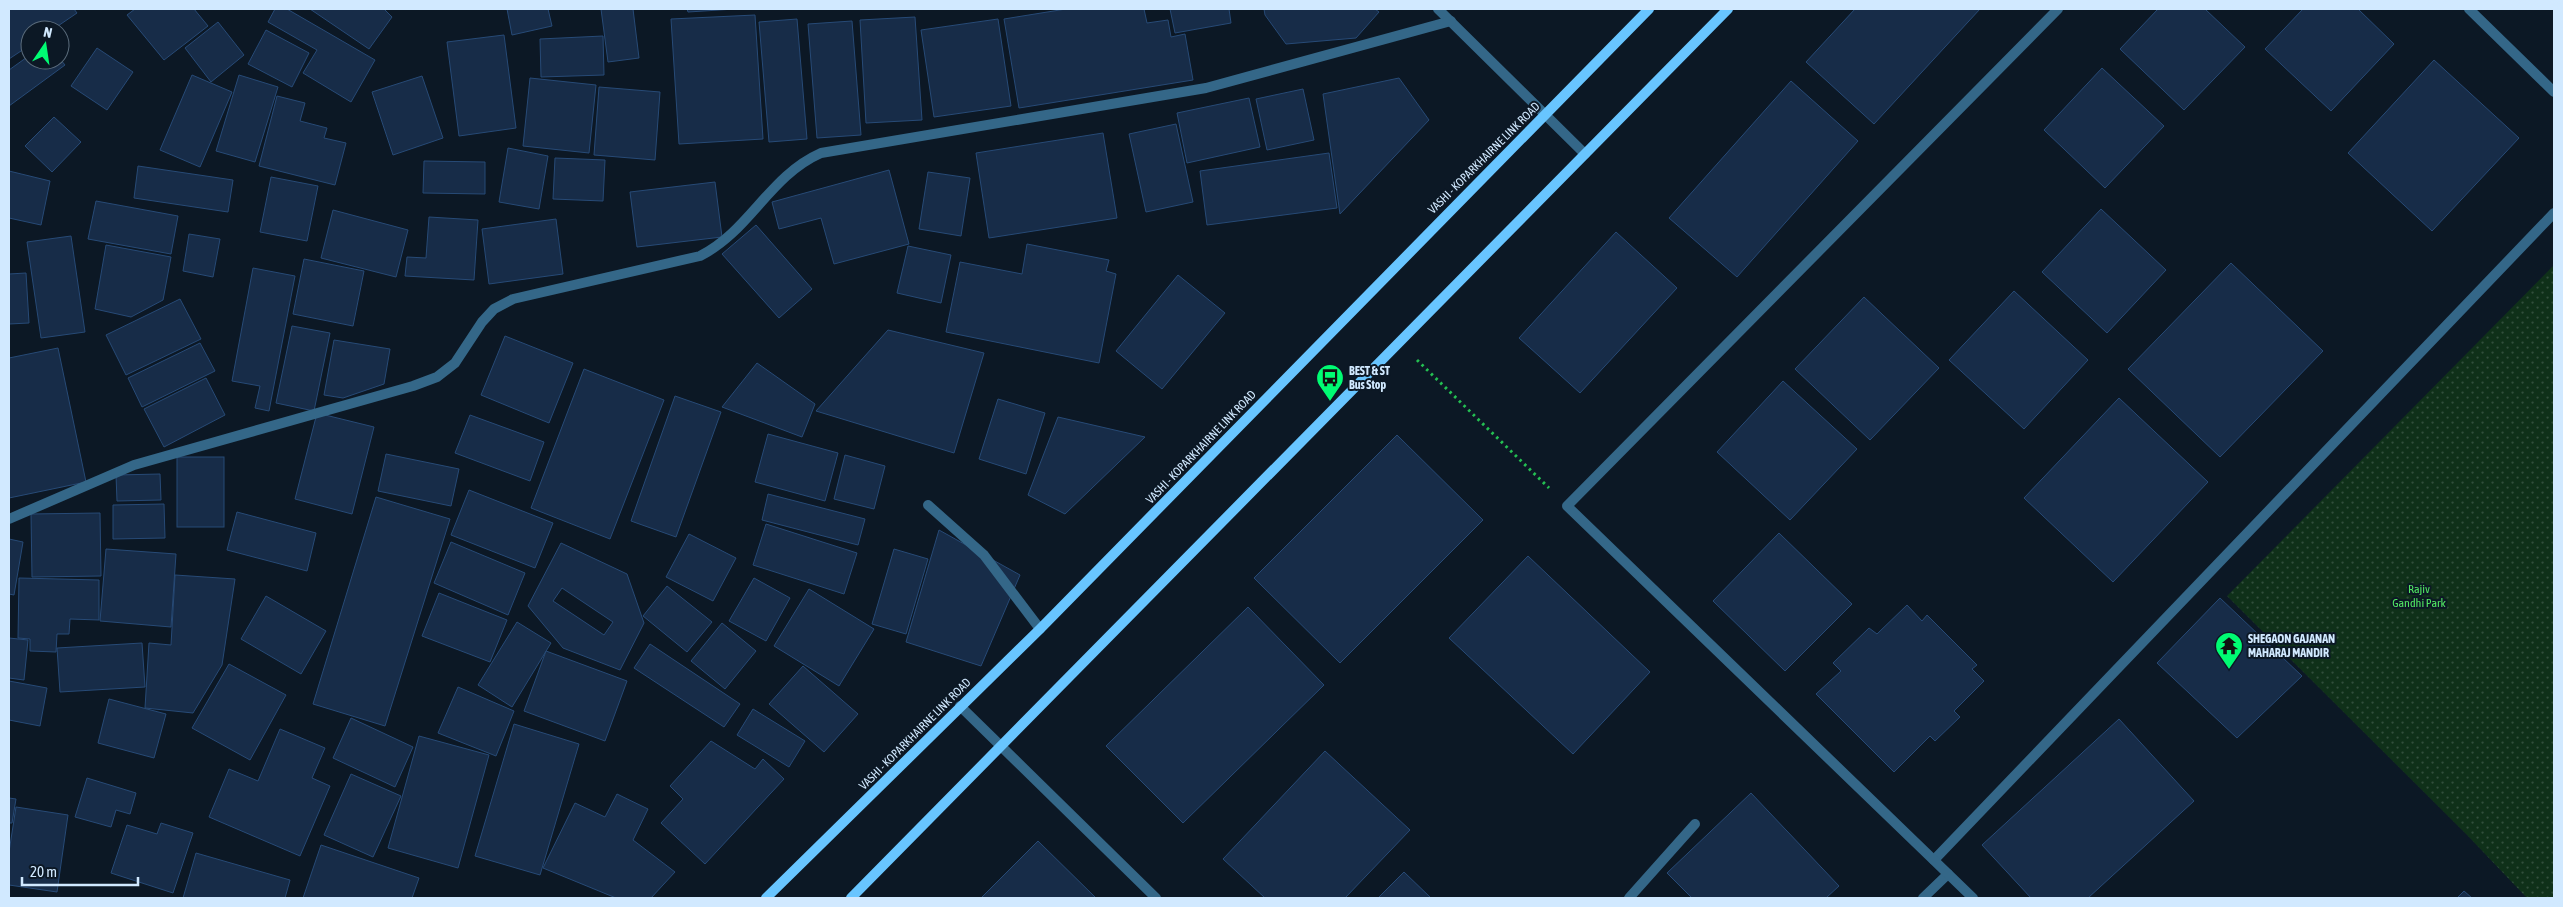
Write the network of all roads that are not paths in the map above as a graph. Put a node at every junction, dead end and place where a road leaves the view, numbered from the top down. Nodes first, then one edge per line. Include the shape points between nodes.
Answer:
1 (1438, 9) edge
2 (1649, 9) edge
3 (1728, 9) edge
4 (2058, 9) edge
5 (2469, 9) edge
6 (1451, 21) junction
7 (2554, 92) edge
8 (1545, 114) junction
9 (1585, 154) junction
10 (2554, 213) edge
11 (928, 505) dead end
12 (9, 519) edge
13 (1040, 629) junction
14 (960, 706) junction
15 (1000, 745) junction
16 (1695, 824) dead end
17 (1934, 860) junction
18 (1948, 874) junction
19 (766, 898) edge
20 (851, 898) edge
21 (1156, 898) edge
22 (1629, 898) edge
23 (1923, 898) edge
24 (1973, 898) edge

1 - 6 street
2 - 8 main road, VASHI - KOPARKHAIRNE LINK ROAD
3 - 9 main road
4 - 17 street via 1567,506
5 - 7 street
6 - 8 street
6 - 12 street via 1206,88 821,153 802,161 779,180 732,235 700,256 513,298 494,309 455,363 437,376 413,386 134,465
8 - 9 street
8 - 13 main road, VASHI - KOPARKHAIRNE LINK ROAD
9 - 15 main road
10 - 17 street
11 - 13 street via 984,555
13 - 14 main road, VASHI - KOPARKHAIRNE LINK ROAD
14 - 15 street
14 - 19 main road, VASHI - KOPARKHAIRNE LINK ROAD
15 - 20 main road
15 - 21 street
16 - 22 street
17 - 18 street
18 - 23 street
18 - 24 street

